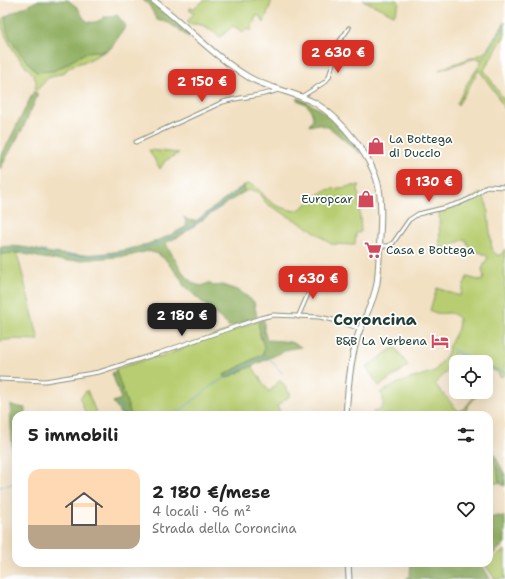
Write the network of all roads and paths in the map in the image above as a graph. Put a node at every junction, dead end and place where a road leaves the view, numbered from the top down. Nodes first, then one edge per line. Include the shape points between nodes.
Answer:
1 (152, 0) edge
2 (349, 28) dead end
3 (278, 90) junction
4 (301, 97) junction
5 (136, 142) dead end
6 (505, 187) edge
7 (379, 246) junction
8 (315, 278) dead end
9 (298, 317) junction
10 (360, 329) junction
11 (0, 379) edge
12 (346, 411) edge
13 (348, 567) edge
14 (349, 579) edge

1 - 3 main road via 221,58 256,81
2 - 4 street via 339,42 329,78
3 - 4 main road
3 - 5 street via 220,103
4 - 7 main road via 322,108 340,123 372,168 380,193
6 - 7 street via 487,186 460,203 418,214 409,220 392,243 388,246
7 - 10 main road via 376,293
8 - 9 street
9 - 10 street via 321,317
9 - 11 street via 273,315 260,318 99,372 45,381
10 - 12 main road via 350,371
13 - 14 main road

